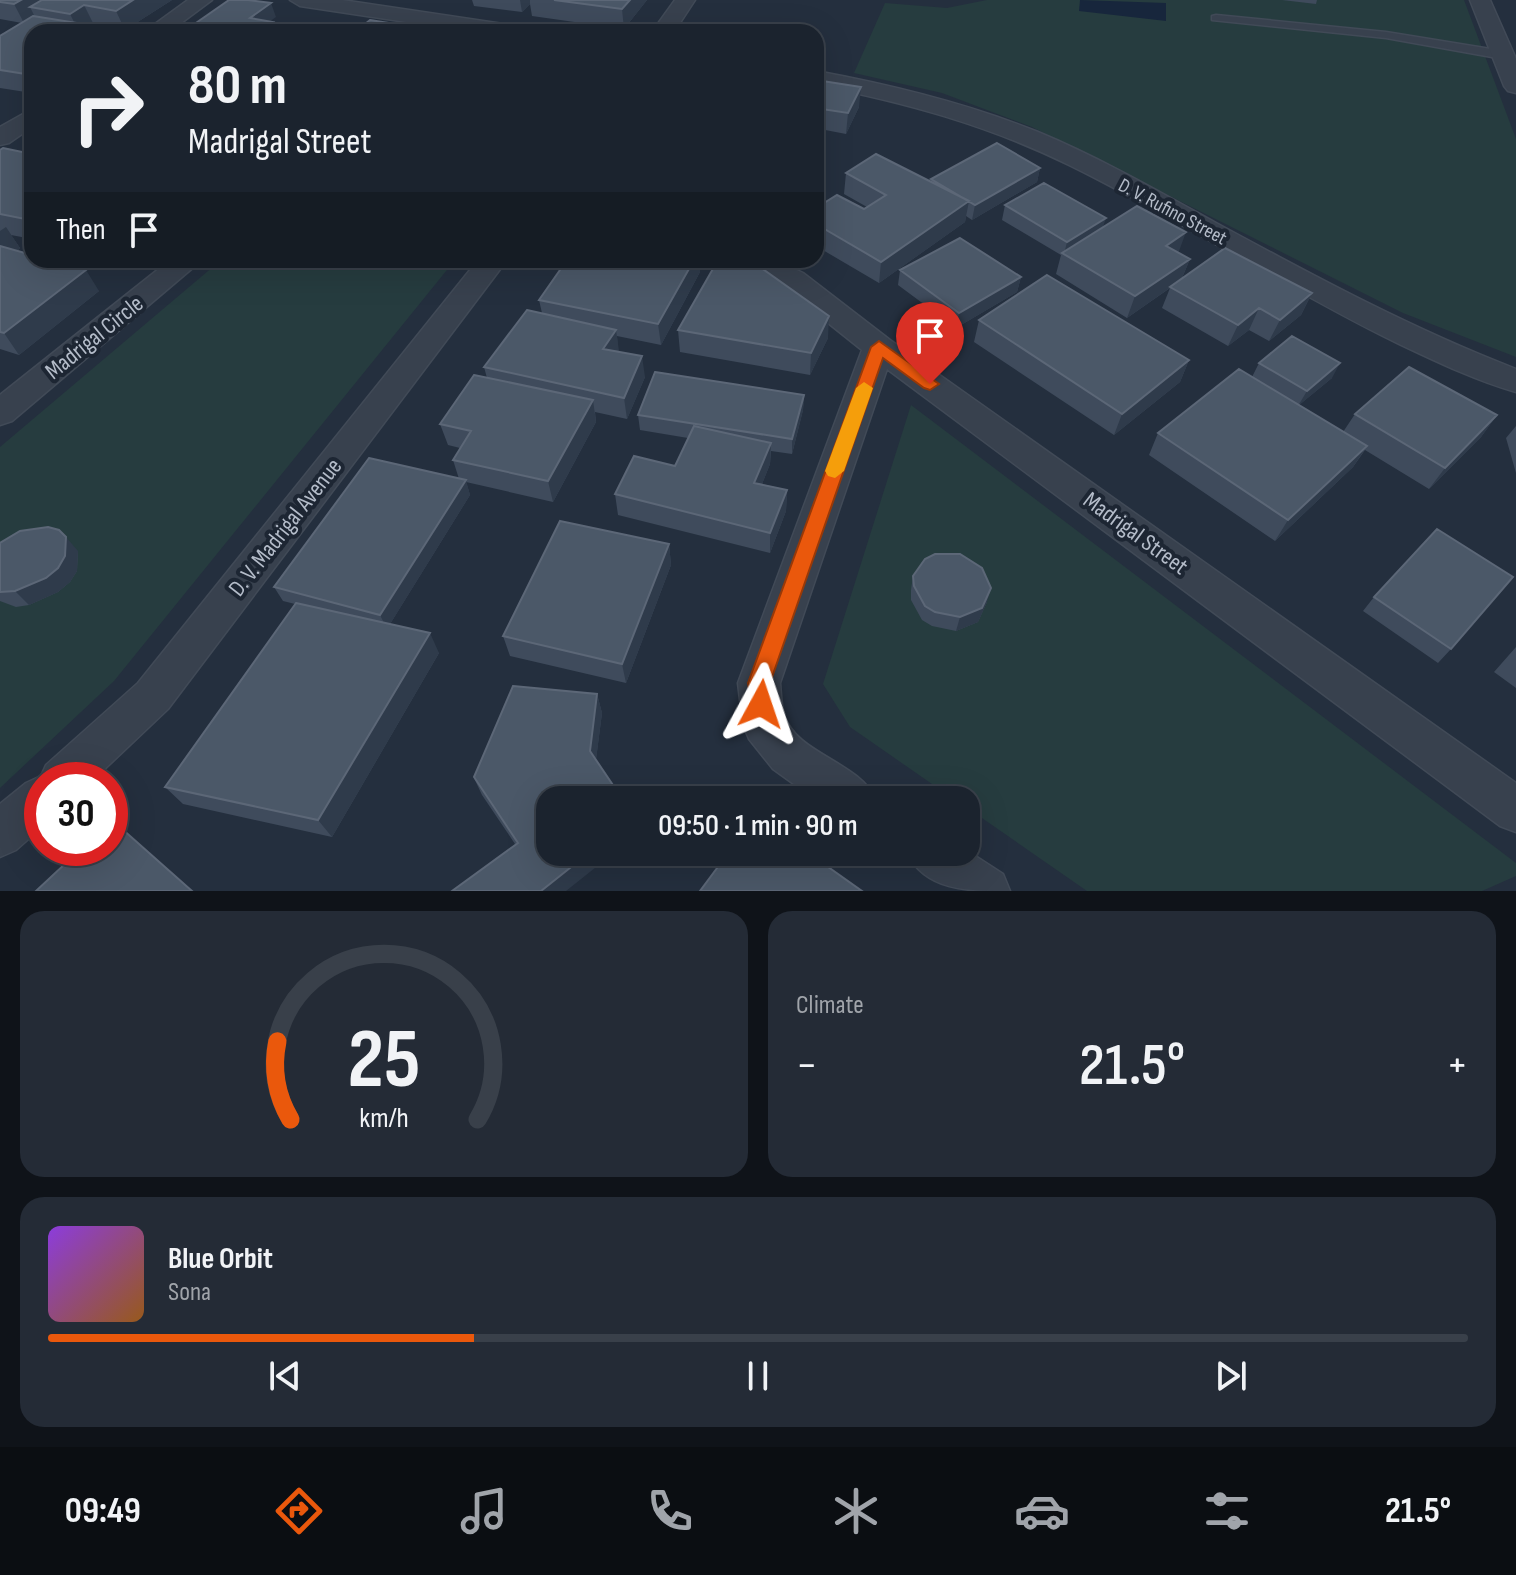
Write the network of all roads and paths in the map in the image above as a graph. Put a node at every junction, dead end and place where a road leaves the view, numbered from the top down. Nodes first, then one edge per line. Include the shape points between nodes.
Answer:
1 (202, 0) edge
2 (300, 0) edge
3 (685, 0) edge
4 (1480, 0) edge
5 (1216, 18) dead end
6 (167, 24) edge
7 (462, 24) edge
8 (668, 24) edge
9 (1503, 55) junction
10 (824, 79) edge
11 (1516, 86) edge
12 (24, 122) edge
13 (0, 138) edge
14 (178, 268) edge
15 (487, 268) edge
16 (770, 268) edge
17 (879, 347) junction
18 (1516, 381) edge
19 (0, 413) edge
20 (82, 762) edge
21 (833, 786) edge
22 (1516, 810) edge
23 (24, 813) edge
24 (0, 834) edge
25 (949, 866) edge
26 (986, 891) edge

1 - 6 street
2 - 7 street
3 - 8 street
4 - 9 street
5 - 9 lane via 1386,35
9 - 11 street
10 - 18 street, D. V. Rufino Street via 943,105 1062,152 1379,320 1461,361
12 - 13 street
14 - 19 street, Madrigal Circle
15 - 20 street, D. V. Madrigal Avenue via 153,696
16 - 17 street, Madrigal Street
17 - 21 street via 759,683 764,725 788,755
17 - 22 street, Madrigal Street
23 - 24 street
25 - 26 street

